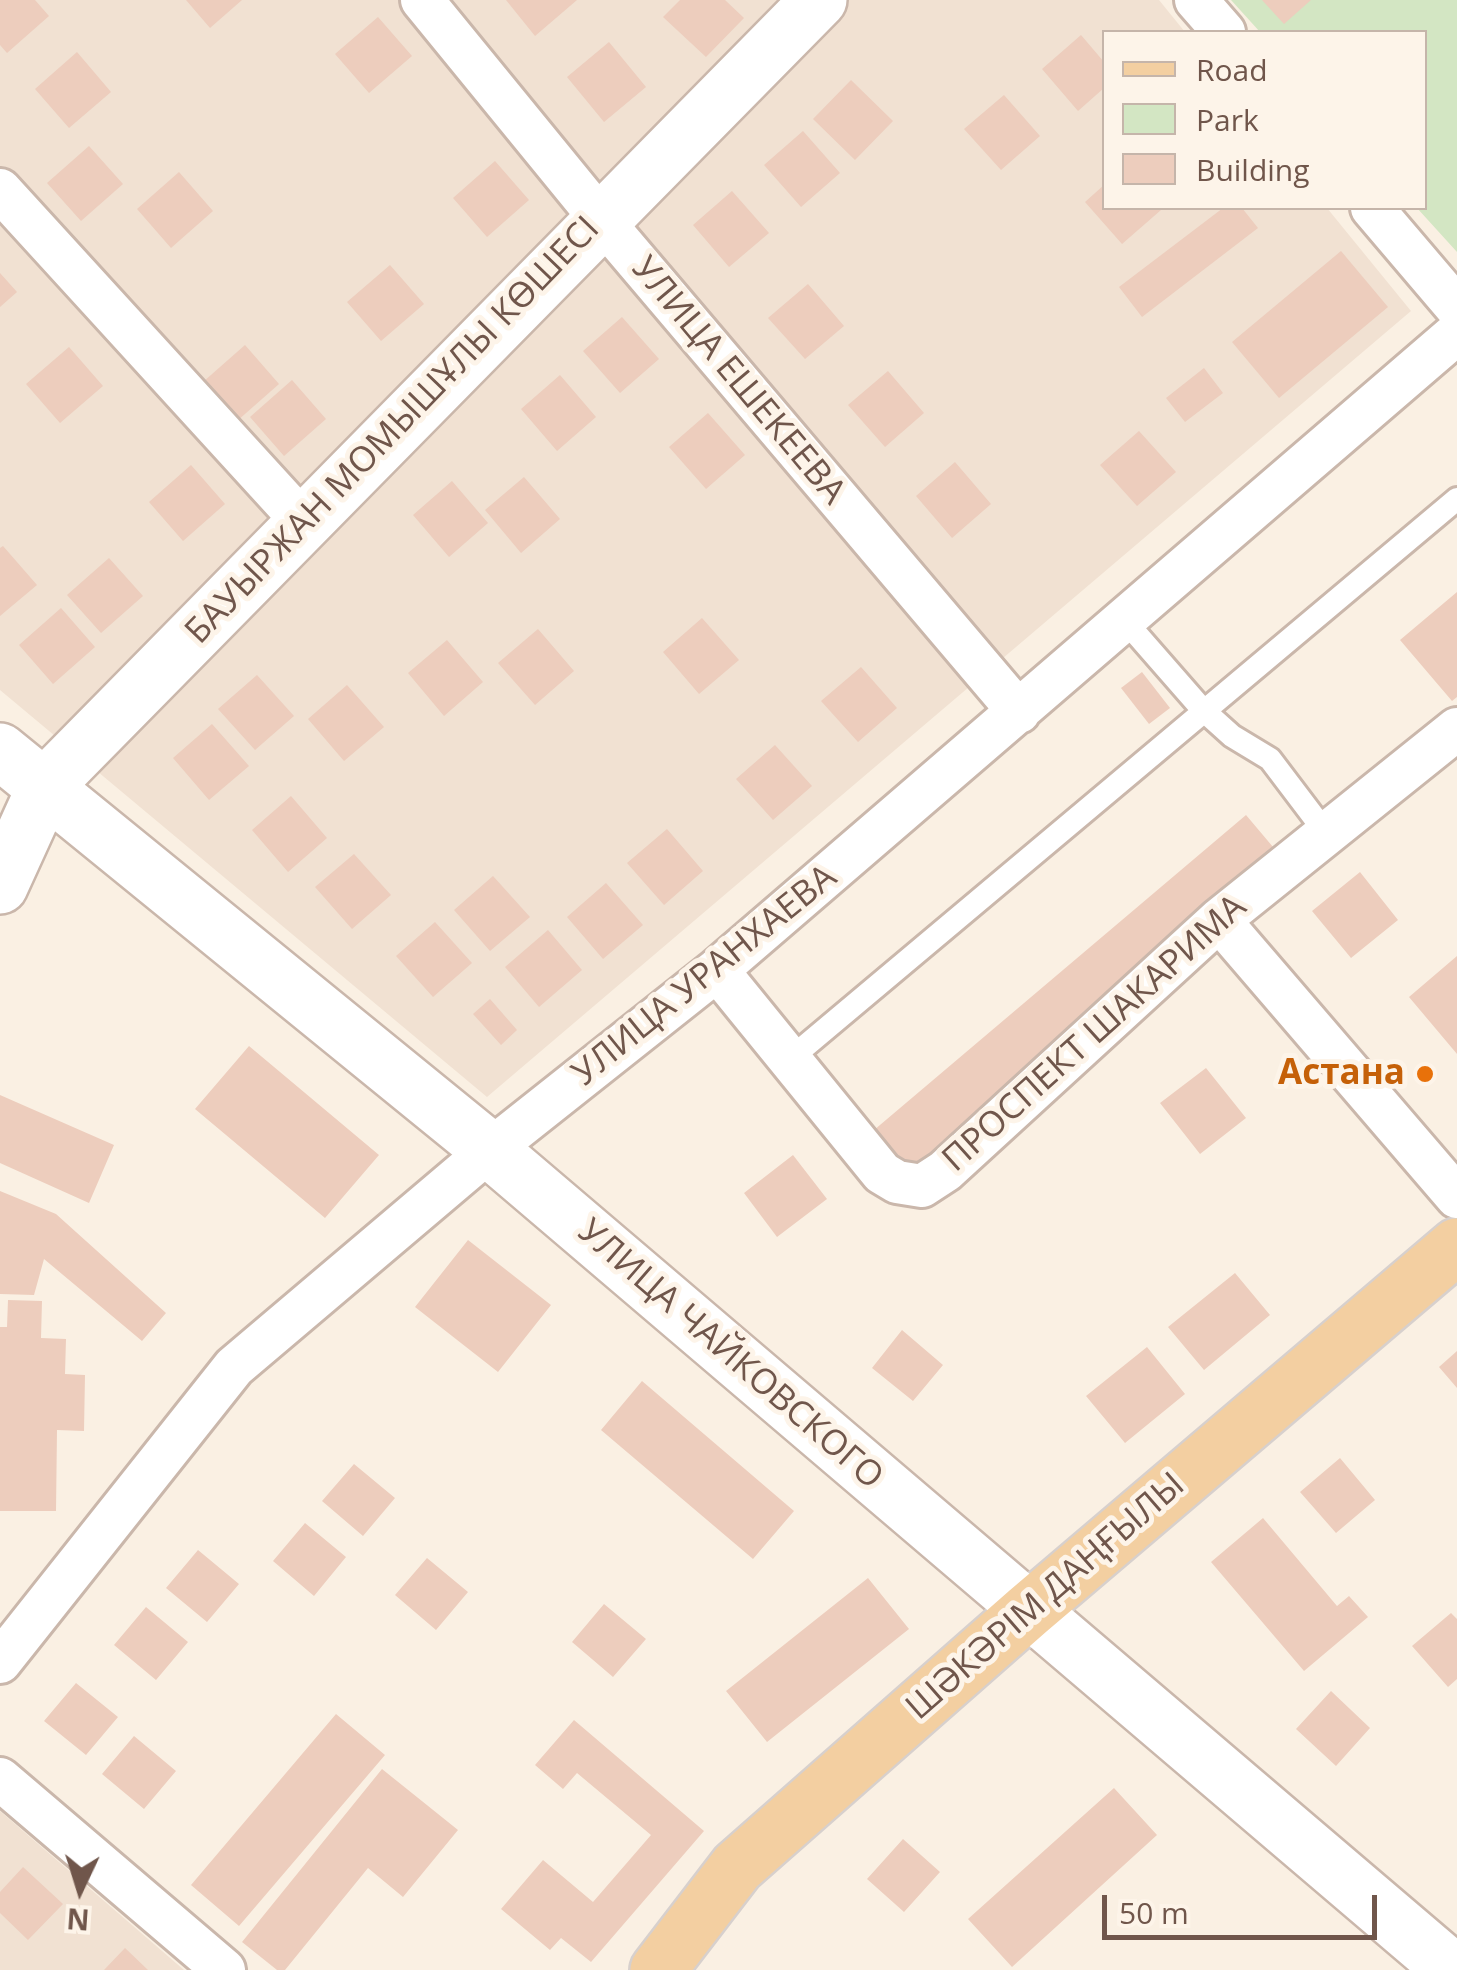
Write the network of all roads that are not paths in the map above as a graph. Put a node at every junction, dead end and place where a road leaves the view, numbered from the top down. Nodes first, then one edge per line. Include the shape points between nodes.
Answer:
1 (422, 0) edge
2 (818, 0) edge
3 (1196, 0) edge
4 (1222, 30) edge
5 (0, 190) edge
6 (1374, 210) edge
7 (600, 218) junction
8 (1457, 308) edge
9 (1457, 332) edge
10 (1457, 499) edge
11 (306, 524) junction
12 (1126, 622) junction
13 (1202, 710) junction
14 (1019, 712) junction
15 (1457, 728) edge
16 (0, 751) edge
17 (46, 785) junction
18 (1326, 833) junction
19 (0, 886) edge
20 (1220, 920) junction
21 (717, 970) junction
22 (792, 1058) junction
23 (490, 1150) junction
24 (1457, 1197) edge
25 (1457, 1246) edge
26 (1028, 1610) junction
27 (0, 1662) edge
28 (0, 1779) edge
29 (224, 1970) edge
30 (658, 1970) edge
31 (1452, 1970) edge

1 - 7 street, УЛИЦА ЕШЕКЕЕВА
2 - 7 street, БАУЫРЖАН МОМЫШҰЛЫ КӨШЕСІ
3 - 4 street
5 - 11 street
6 - 8 street
7 - 11 street, БАУЫРЖАН МОМЫШҰЛЫ КӨШЕСІ
7 - 14 street, УЛИЦА ЕШЕКЕЕВА
9 - 12 street, УЛИЦА УРАНХАЕВА
10 - 13 lane
11 - 17 street, БАУЫРЖАН МОМЫШҰЛЫ КӨШЕСІ
12 - 13 lane
12 - 14 street, УЛИЦА УРАНХАЕВА
13 - 18 lane via 1270,759
13 - 22 lane
14 - 21 street, УЛИЦА УРАНХАЕВА
15 - 18 street, ПРОСПЕКТ ШАКАРИМА
16 - 17 street, УЛИЦА ЧАЙКОВСКОГО
17 - 19 street, БАУЫРЖАН МОМЫШҰЛЫ КӨШЕСІ
17 - 23 street, УЛИЦА ЧАЙКОВСКОГО
18 - 20 street, ПРОСПЕКТ ШАКАРИМА
20 - 22 street, ПРОСПЕКТ ШАКАРИМА via 922,1186 882,1173
20 - 24 street
21 - 22 street, ПРОСПЕКТ ШАКАРИМА
21 - 23 street, УЛИЦА УРАНХАЕВА
23 - 26 street, УЛИЦА ЧАЙКОВСКОГО
23 - 27 street, УЛИЦА УРАНХАЕВА via 234,1367
25 - 26 main road, ШӘКӘРІМ ДАҢҒЫЛЫ
26 - 30 main road, ШӘКӘРІМ ДАҢҒЫЛЫ via 737,1866
26 - 31 street, УЛИЦА ЧАЙКОВСКОГО
28 - 29 street

